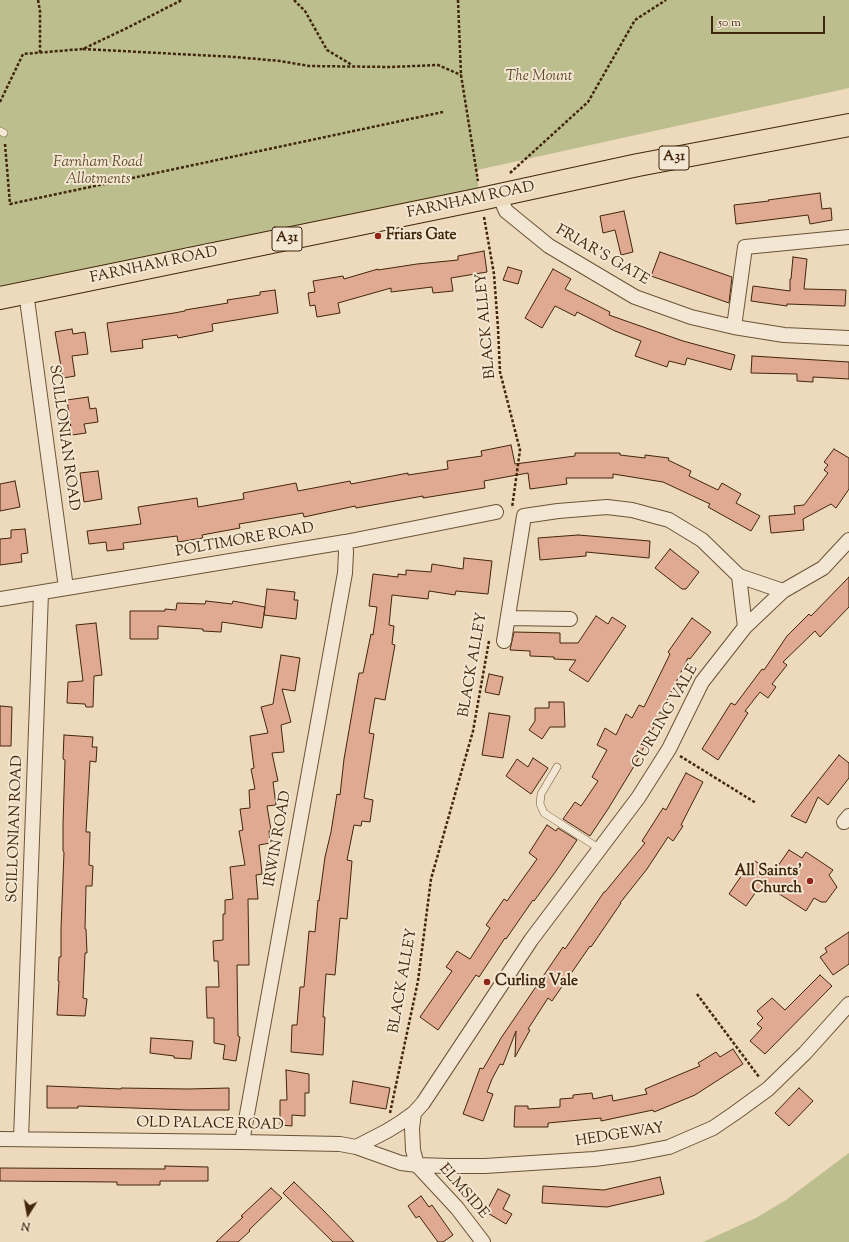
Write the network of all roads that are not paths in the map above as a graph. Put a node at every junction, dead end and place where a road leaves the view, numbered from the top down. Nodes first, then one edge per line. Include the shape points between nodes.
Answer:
1 (849, 125) edge
2 (490, 197) junction
3 (849, 237) edge
4 (26, 292) junction
5 (0, 298) edge
6 (734, 327) junction
7 (849, 338) edge
8 (496, 512) dead end
9 (849, 540) edge
10 (345, 542) junction
11 (739, 576) junction
12 (66, 588) junction
13 (783, 591) junction
14 (41, 593) junction
15 (0, 599) edge
16 (508, 618) junction
17 (570, 619) dead end
18 (745, 627) junction
19 (504, 641) dead end
20 (557, 767) dead end
21 (600, 849) junction
22 (849, 1004) edge
23 (414, 1113) junction
24 (0, 1139) edge
25 (21, 1139) junction
26 (242, 1142) junction
27 (356, 1147) junction
28 (417, 1165) junction
29 (483, 1242) edge

1 - 2 main road, FARNHAM ROAD / A31 via 638,165
2 - 4 main road, FARNHAM ROAD / A31
2 - 6 street, FRIAR'S GATE via 548,246 635,297 690,317
3 - 6 street via 745,247
4 - 5 main road, FARNHAM ROAD / A31
4 - 12 street, SCILLONIAN ROAD
6 - 7 street, FRIAR'S GATE via 784,335
8 - 10 street, POLTIMORE ROAD
9 - 13 street, CURLING VALE via 823,568
10 - 12 street, POLTIMORE ROAD
10 - 26 street, IRWIN ROAD via 345,573
11 - 13 street
11 - 16 street via 702,540 669,520 632,510 607,507 524,516
11 - 18 street
12 - 14 street, POLTIMORE ROAD
13 - 18 street, CURLING VALE
14 - 15 street, POLTIMORE ROAD
14 - 25 street, SCILLONIAN ROAD
16 - 17 street
16 - 19 street
18 - 21 street, CURLING VALE via 702,682 669,749 638,798
20 - 21 lane via 541,794 540,804 544,813
21 - 23 street, CURLING VALE via 531,940
22 - 28 street, HEDGEWAY via 768,1089 713,1128 669,1146 594,1159 485,1166
23 - 27 street, CURLING VALE via 388,1131
23 - 28 street via 413,1150
24 - 25 street, OLD PALACE ROAD
25 - 26 street, OLD PALACE ROAD
26 - 27 street, OLD PALACE ROAD via 340,1144
27 - 28 street, OLD PALACE ROAD via 401,1163
28 - 29 street, ELMSIDE via 457,1208

